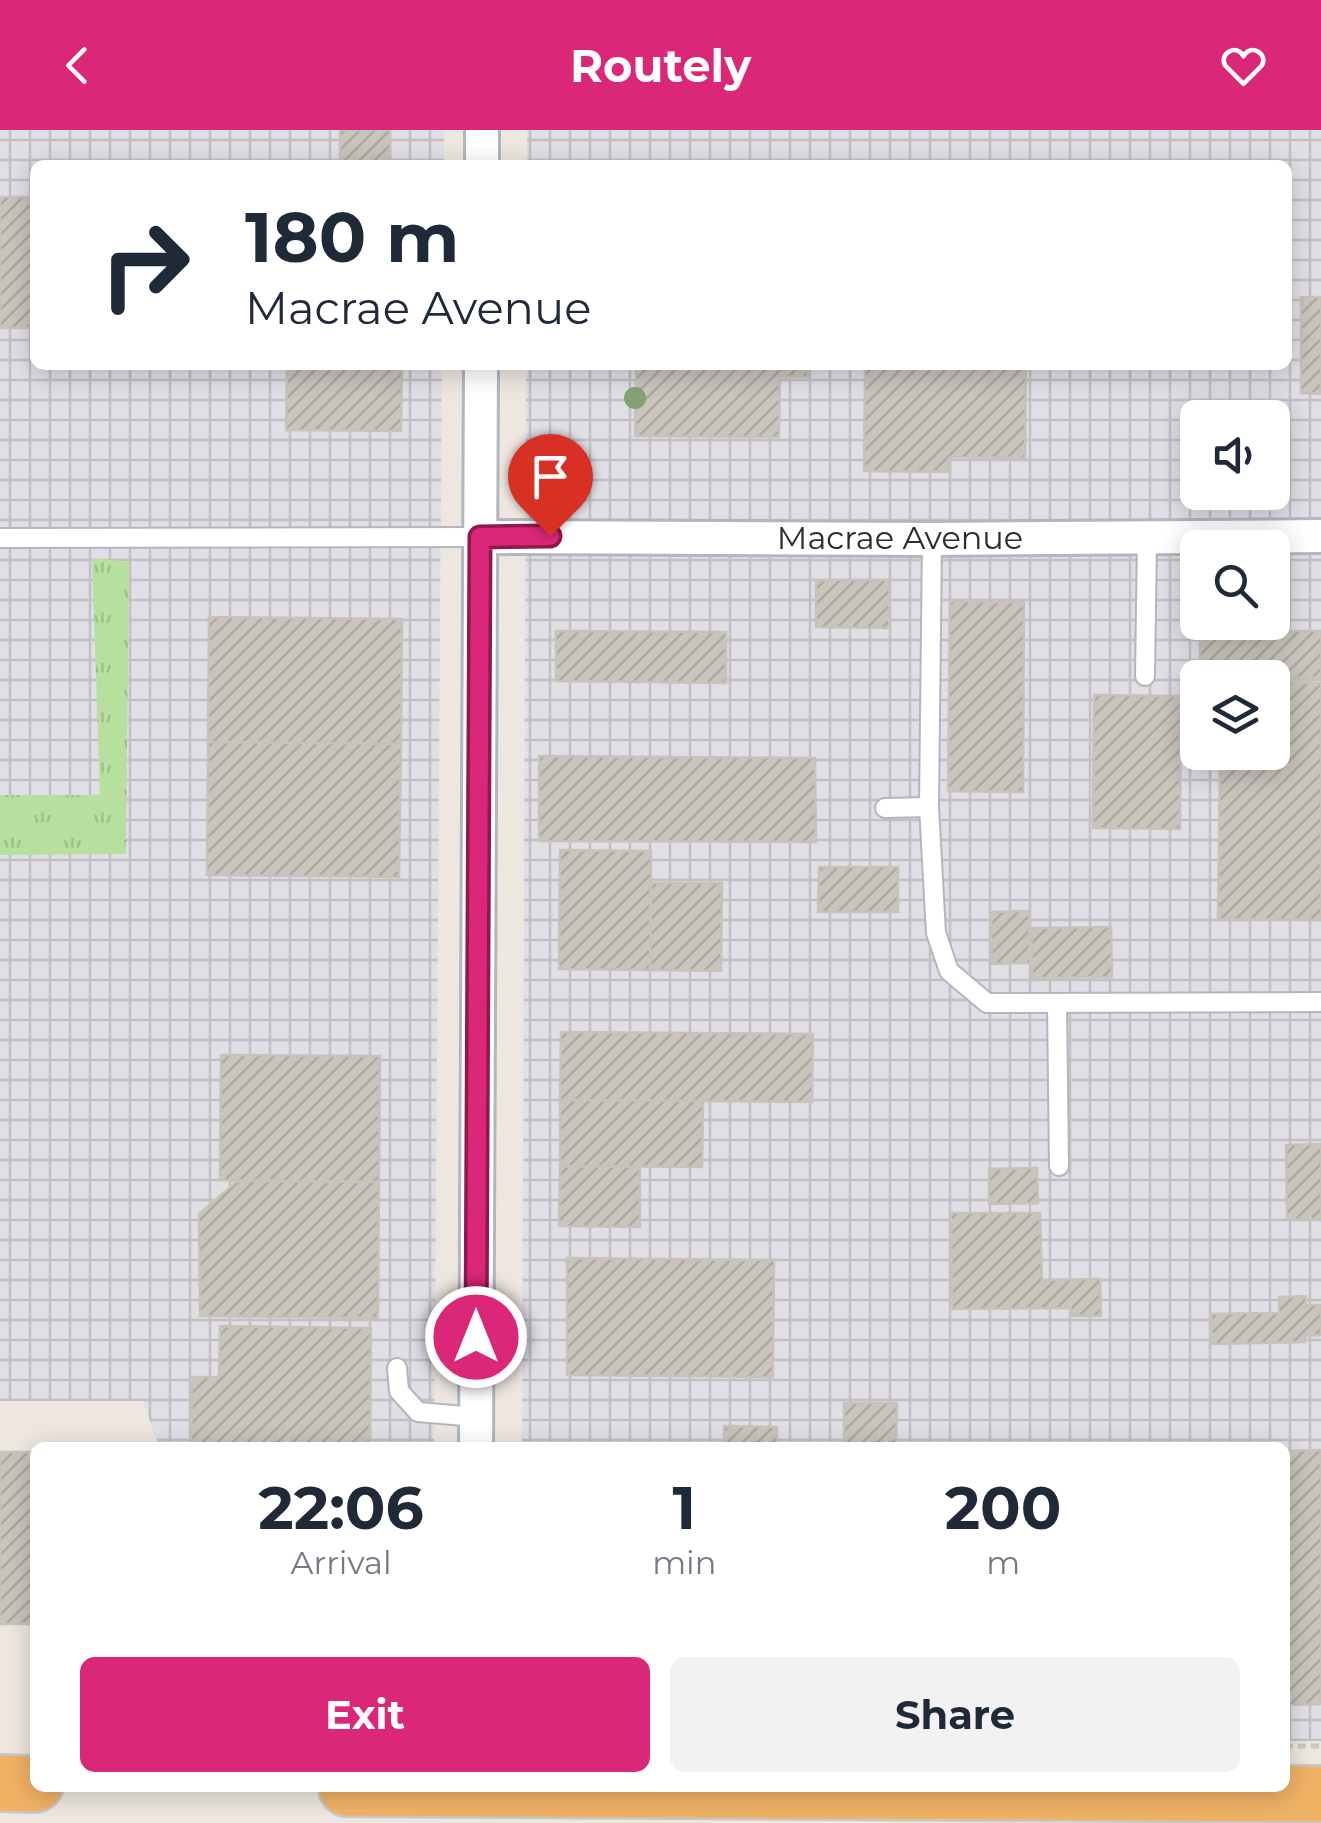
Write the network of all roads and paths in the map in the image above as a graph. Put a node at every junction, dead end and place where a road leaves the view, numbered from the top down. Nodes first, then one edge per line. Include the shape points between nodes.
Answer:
1 (482, 130) edge
2 (482, 160) edge
3 (481, 370) edge
4 (1321, 536) edge
5 (480, 537) junction
6 (0, 538) edge
7 (1147, 538) junction
8 (1290, 538) edge
9 (932, 539) junction
10 (1180, 539) edge
11 (1145, 676) dead end
12 (929, 807) junction
13 (885, 808) dead end
14 (1321, 1002) edge
15 (1056, 1004) junction
16 (1058, 1166) dead end
17 (396, 1368) dead end
18 (476, 1432) edge
19 (1290, 1746) edge
20 (1321, 1746) edge
21 (0, 1783) edge
22 (30, 1784) edge
23 (1041, 1792) edge
24 (1321, 1794) edge

1 - 2 street
3 - 5 street
4 - 8 street, Macrae Avenue
5 - 6 lane
5 - 9 street, Macrae Avenue
5 - 18 street
7 - 9 street, Macrae Avenue
7 - 10 street, Macrae Avenue
7 - 11 lane
9 - 12 lane
12 - 13 lane
12 - 15 lane via 936,933 949,971 988,1003
14 - 15 lane
15 - 16 lane
17 - 18 lane via 399,1391 418,1412
19 - 20 path
21 - 22 highway
23 - 24 highway

